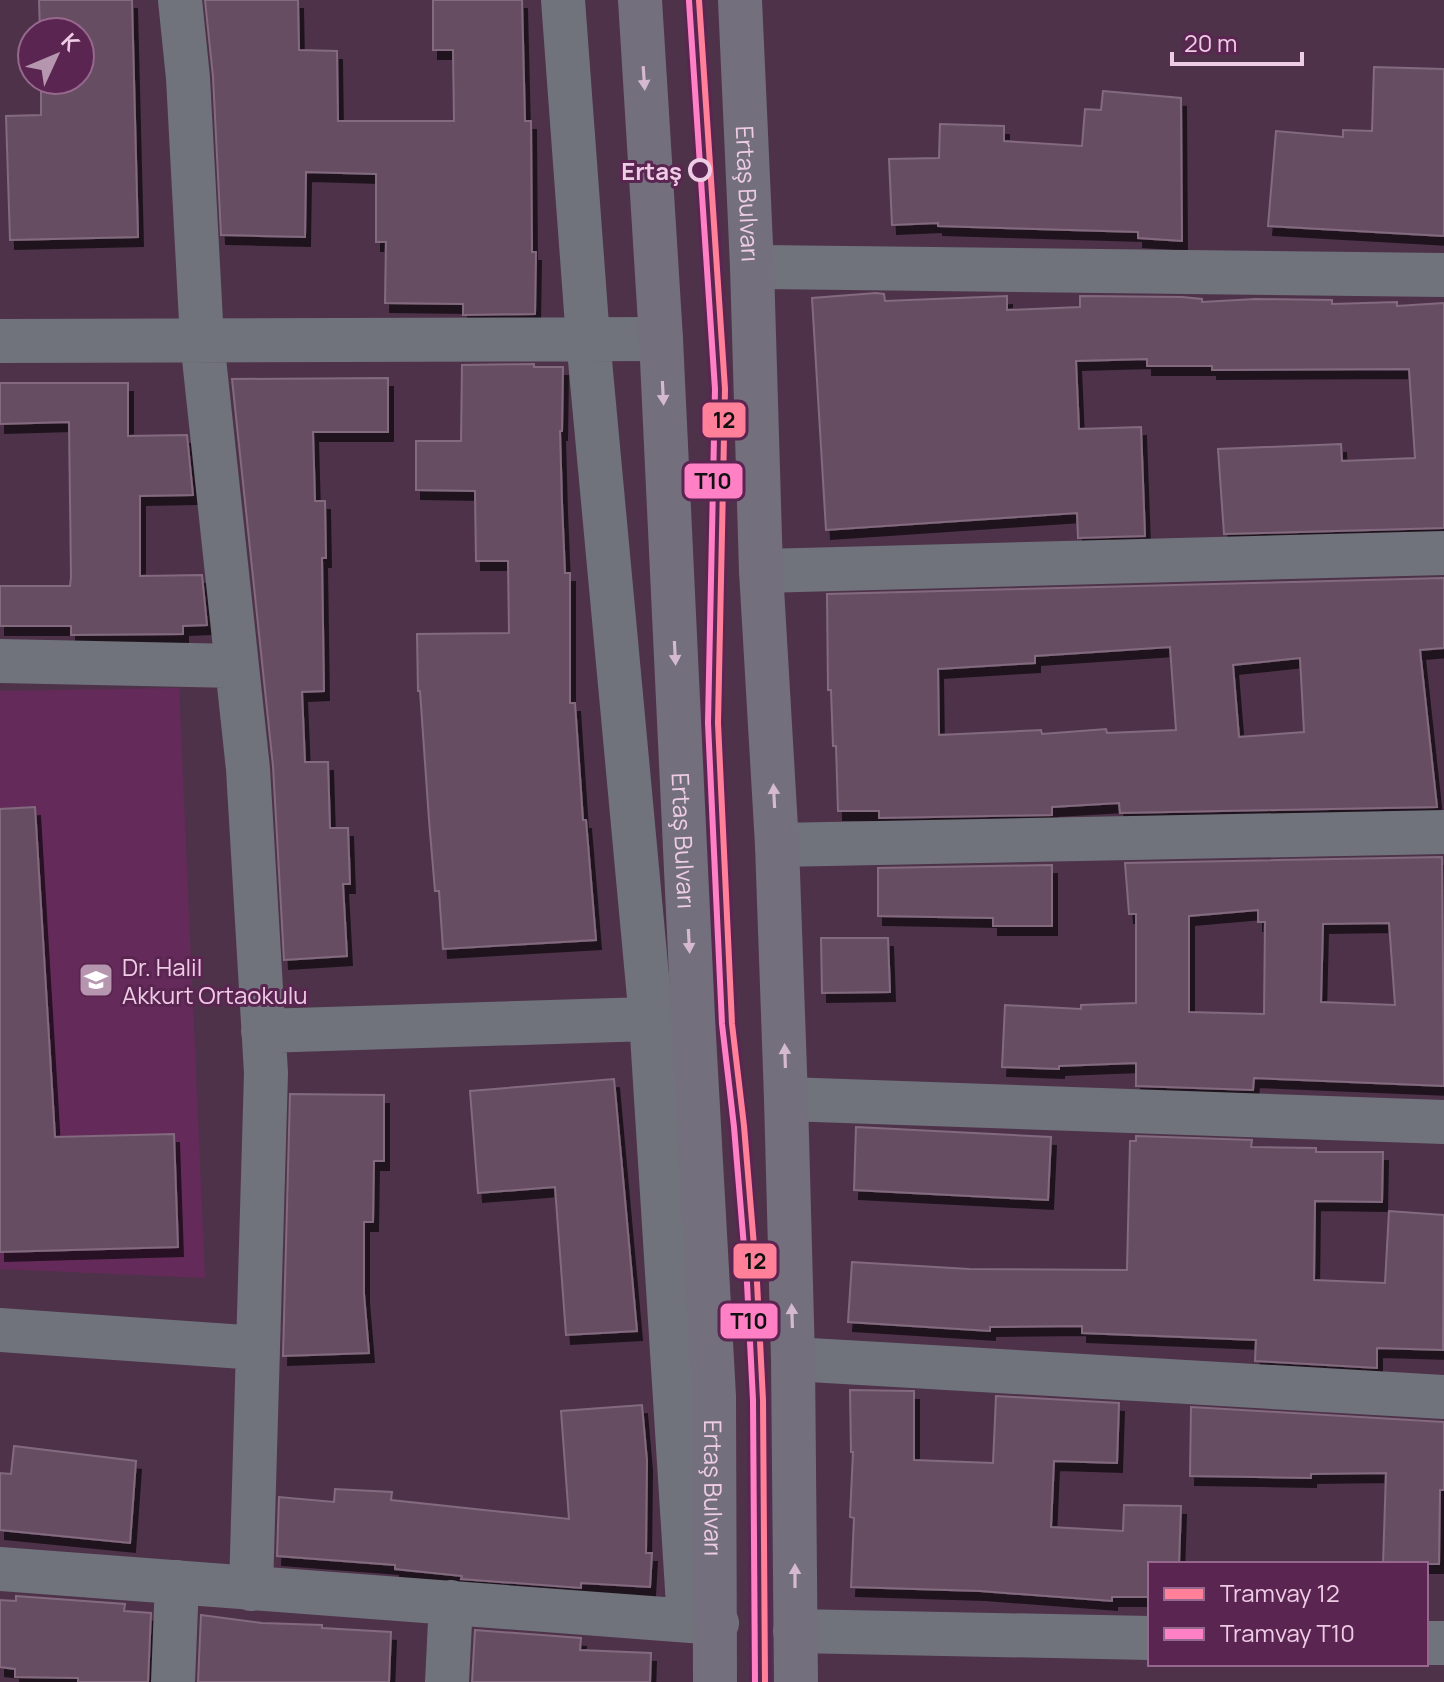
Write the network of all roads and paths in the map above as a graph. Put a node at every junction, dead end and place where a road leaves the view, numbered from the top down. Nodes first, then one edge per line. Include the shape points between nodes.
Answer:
1 (180, 0) edge
2 (563, 0) edge
3 (640, 0) edge
4 (740, 0) edge
5 (752, 267) junction
6 (1444, 275) edge
7 (588, 339) junction
8 (661, 339) junction
9 (202, 340) junction
10 (0, 341) edge
11 (1444, 553) edge
12 (761, 571) junction
13 (0, 661) edge
14 (237, 666) junction
15 (1444, 832) edge
16 (777, 845) junction
17 (672, 1018) junction
18 (263, 1031) junction
19 (786, 1099) junction
20 (1444, 1122) edge
21 (0, 1330) edge
22 (258, 1348) junction
23 (793, 1359) junction
24 (1444, 1397) edge
25 (0, 1569) edge
26 (177, 1582) junction
27 (251, 1589) junction
28 (451, 1602) junction
29 (703, 1622) junction
30 (795, 1631) junction
31 (1148, 1638) edge
32 (173, 1682) edge
33 (447, 1682) edge
34 (715, 1682) edge
35 (796, 1682) edge

1 - 9 street
2 - 7 street
3 -> 8 main road, Ertaş Bulvarı
4 - 5 main road, Ertaş Bulvarı
5 - 6 street
5 - 12 main road, Ertaş Bulvarı
7 - 8 street
7 - 9 street
7 - 17 street
8 -> 17 main road, Ertaş Bulvarı
9 - 10 street
9 - 14 street
11 - 12 street
16 -> 12 main road, Ertaş Bulvarı
13 - 14 street
14 - 18 street
15 - 16 street
19 -> 16 main road, Ertaş Bulvarı
17 - 18 street
17 - 29 main road, Ertaş Bulvarı via 714,1396
18 - 22 street
19 - 20 street
23 -> 19 main road, Ertaş Bulvarı
21 - 22 street
22 - 27 street
23 - 24 street
30 -> 23 main road, Ertaş Bulvarı
25 - 26 street
26 - 27 street
26 - 32 street
27 - 28 street
28 - 29 street
28 - 33 street
29 - 34 main road, Ertaş Bulvarı
30 - 31 street
30 - 35 main road, Ertaş Bulvarı

